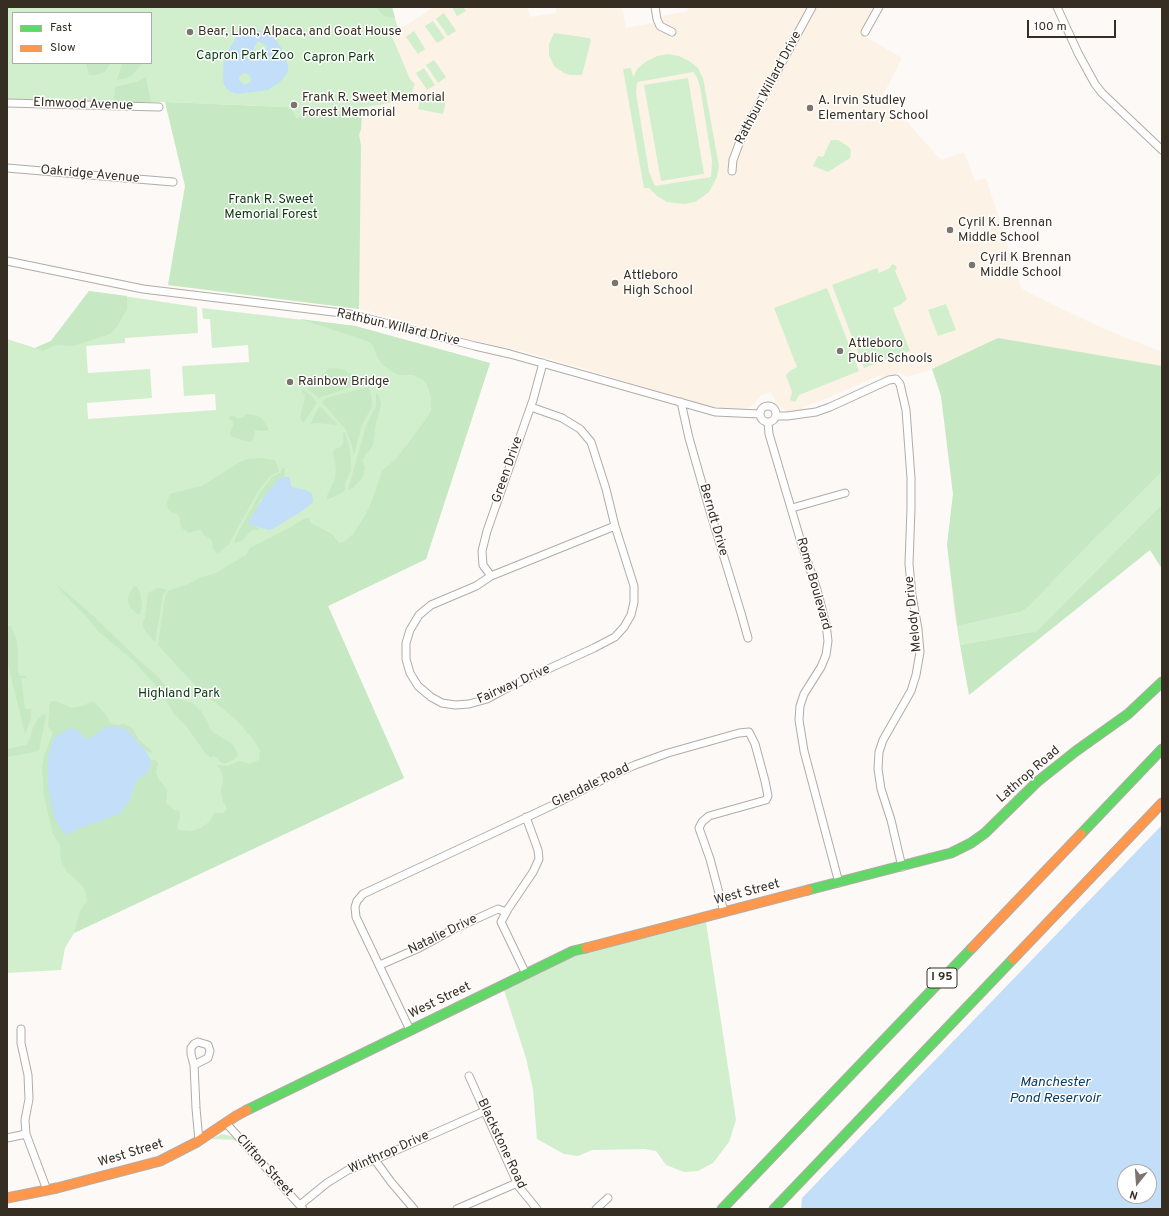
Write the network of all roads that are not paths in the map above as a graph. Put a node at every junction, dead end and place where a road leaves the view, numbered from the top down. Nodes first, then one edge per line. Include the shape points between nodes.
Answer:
1 (655, 7) edge
2 (812, 7) edge
3 (879, 7) edge
4 (1058, 7) edge
5 (672, 32) dead end
6 (865, 32) dead end
7 (7, 102) edge
8 (160, 107) dead end
9 (1162, 150) edge
10 (7, 168) edge
11 (732, 171) dead end
12 (174, 182) dead end
13 (7, 261) edge
14 (543, 363) junction
15 (681, 402) junction
16 (530, 407) junction
17 (760, 414) junction
18 (777, 416) junction
19 (768, 422) junction
20 (845, 493) dead end
21 (792, 508) junction
22 (615, 526) junction
23 (490, 576) junction
24 (748, 638) dead end
25 (1162, 682) edge
26 (1162, 749) edge
27 (1162, 803) edge
28 (526, 817) junction
29 (902, 866) junction
30 (839, 883) junction
31 (506, 912) junction
32 (724, 912) junction
33 (380, 965) junction
34 (526, 974) junction
35 (21, 1029) dead end
36 (410, 1030) junction
37 (194, 1065) dead end
38 (469, 1076) dead end
39 (485, 1111) junction
40 (226, 1123) junction
41 (26, 1134) junction
42 (7, 1138) edge
43 (199, 1140) junction
44 (375, 1160) junction
45 (517, 1183) junction
46 (47, 1190) junction
47 (7, 1198) edge
48 (608, 1198) dead end
49 (302, 1207) edge
50 (414, 1209) edge
51 (457, 1209) edge
52 (537, 1209) edge
53 (596, 1209) edge
54 (722, 1209) edge
55 (774, 1209) edge

1 - 5 street via 660,26
2 - 11 street, Rathbun Willard Drive via 742,136 733,160
3 - 6 street
4 - 9 street via 1095,84
7 - 8 street, Elmwood Avenue
10 - 12 street, Oakridge Avenue
13 - 14 street, Rathbun Willard Drive via 144,289 350,314
14 - 15 street, Rathbun Willard Drive
14 - 16 street, Green Drive
15 - 17 street, Rathbun Willard Drive via 715,412
15 - 24 street, Berndt Drive via 689,438
16 - 22 street, Fairway Drive via 562,418 580,429 590,442
16 - 23 street, Green Drive via 482,550 483,565
17 - 18 street, Rathbun Willard Drive via 767,406 775,409
17 - 19 street via 762,419
18 - 19 street
18 - 29 street, Melody Drive via 830,408 889,380 896,379 900,384 908,434 911,508 909,564 920,652 911,691 883,740 878,769
19 - 21 street, Rome Boulevard via 769,434
20 - 21 street
21 - 30 street, Rome Boulevard via 826,624 828,641 821,667 804,694 799,720 804,751
22 - 23 street, Fairway Drive
22 - 23 street, Fairway Drive via 634,586 631,615 615,637 487,699 470,704 442,703 418,686 410,673 406,659 406,643 410,630 419,615 431,605 476,586
25 - 29 main road, Lathrop Road via 1128,714 1034,785 985,833 971,843 951,853
26 - 54 main road, I 95
27 - 55 main road
28 - 31 street via 539,859
28 - 32 street, Glendale Road via 635,765 668,753 749,732 756,744 768,796 766,800 709,816 699,828
28 - 33 street, Glendale Road via 363,894 355,907 356,917
29 - 30 main road, West Street
30 - 32 main road, West Street
31 - 33 street, Natalie Drive via 498,909
31 - 34 street via 501,922
32 - 34 main road, West Street via 573,951
33 - 36 street, Glendale Road
34 - 36 main road, West Street
35 - 41 street via 21,1043 28,1075
36 - 40 main road, West Street
37 - 43 street
38 - 39 street, Blackstone Road
39 - 44 street, Winthrop Drive
39 - 45 street, Blackstone Road
40 - 43 main road, West Street
40 - 49 street, Clifton Street
41 - 42 street
41 - 46 street
43 - 46 main road, West Street via 160,1161
44 - 49 street, Winthrop Drive via 348,1170 327,1183
44 - 50 street
45 - 51 street
45 - 52 street, Blackstone Road
46 - 47 main road, West Street
48 - 53 street

